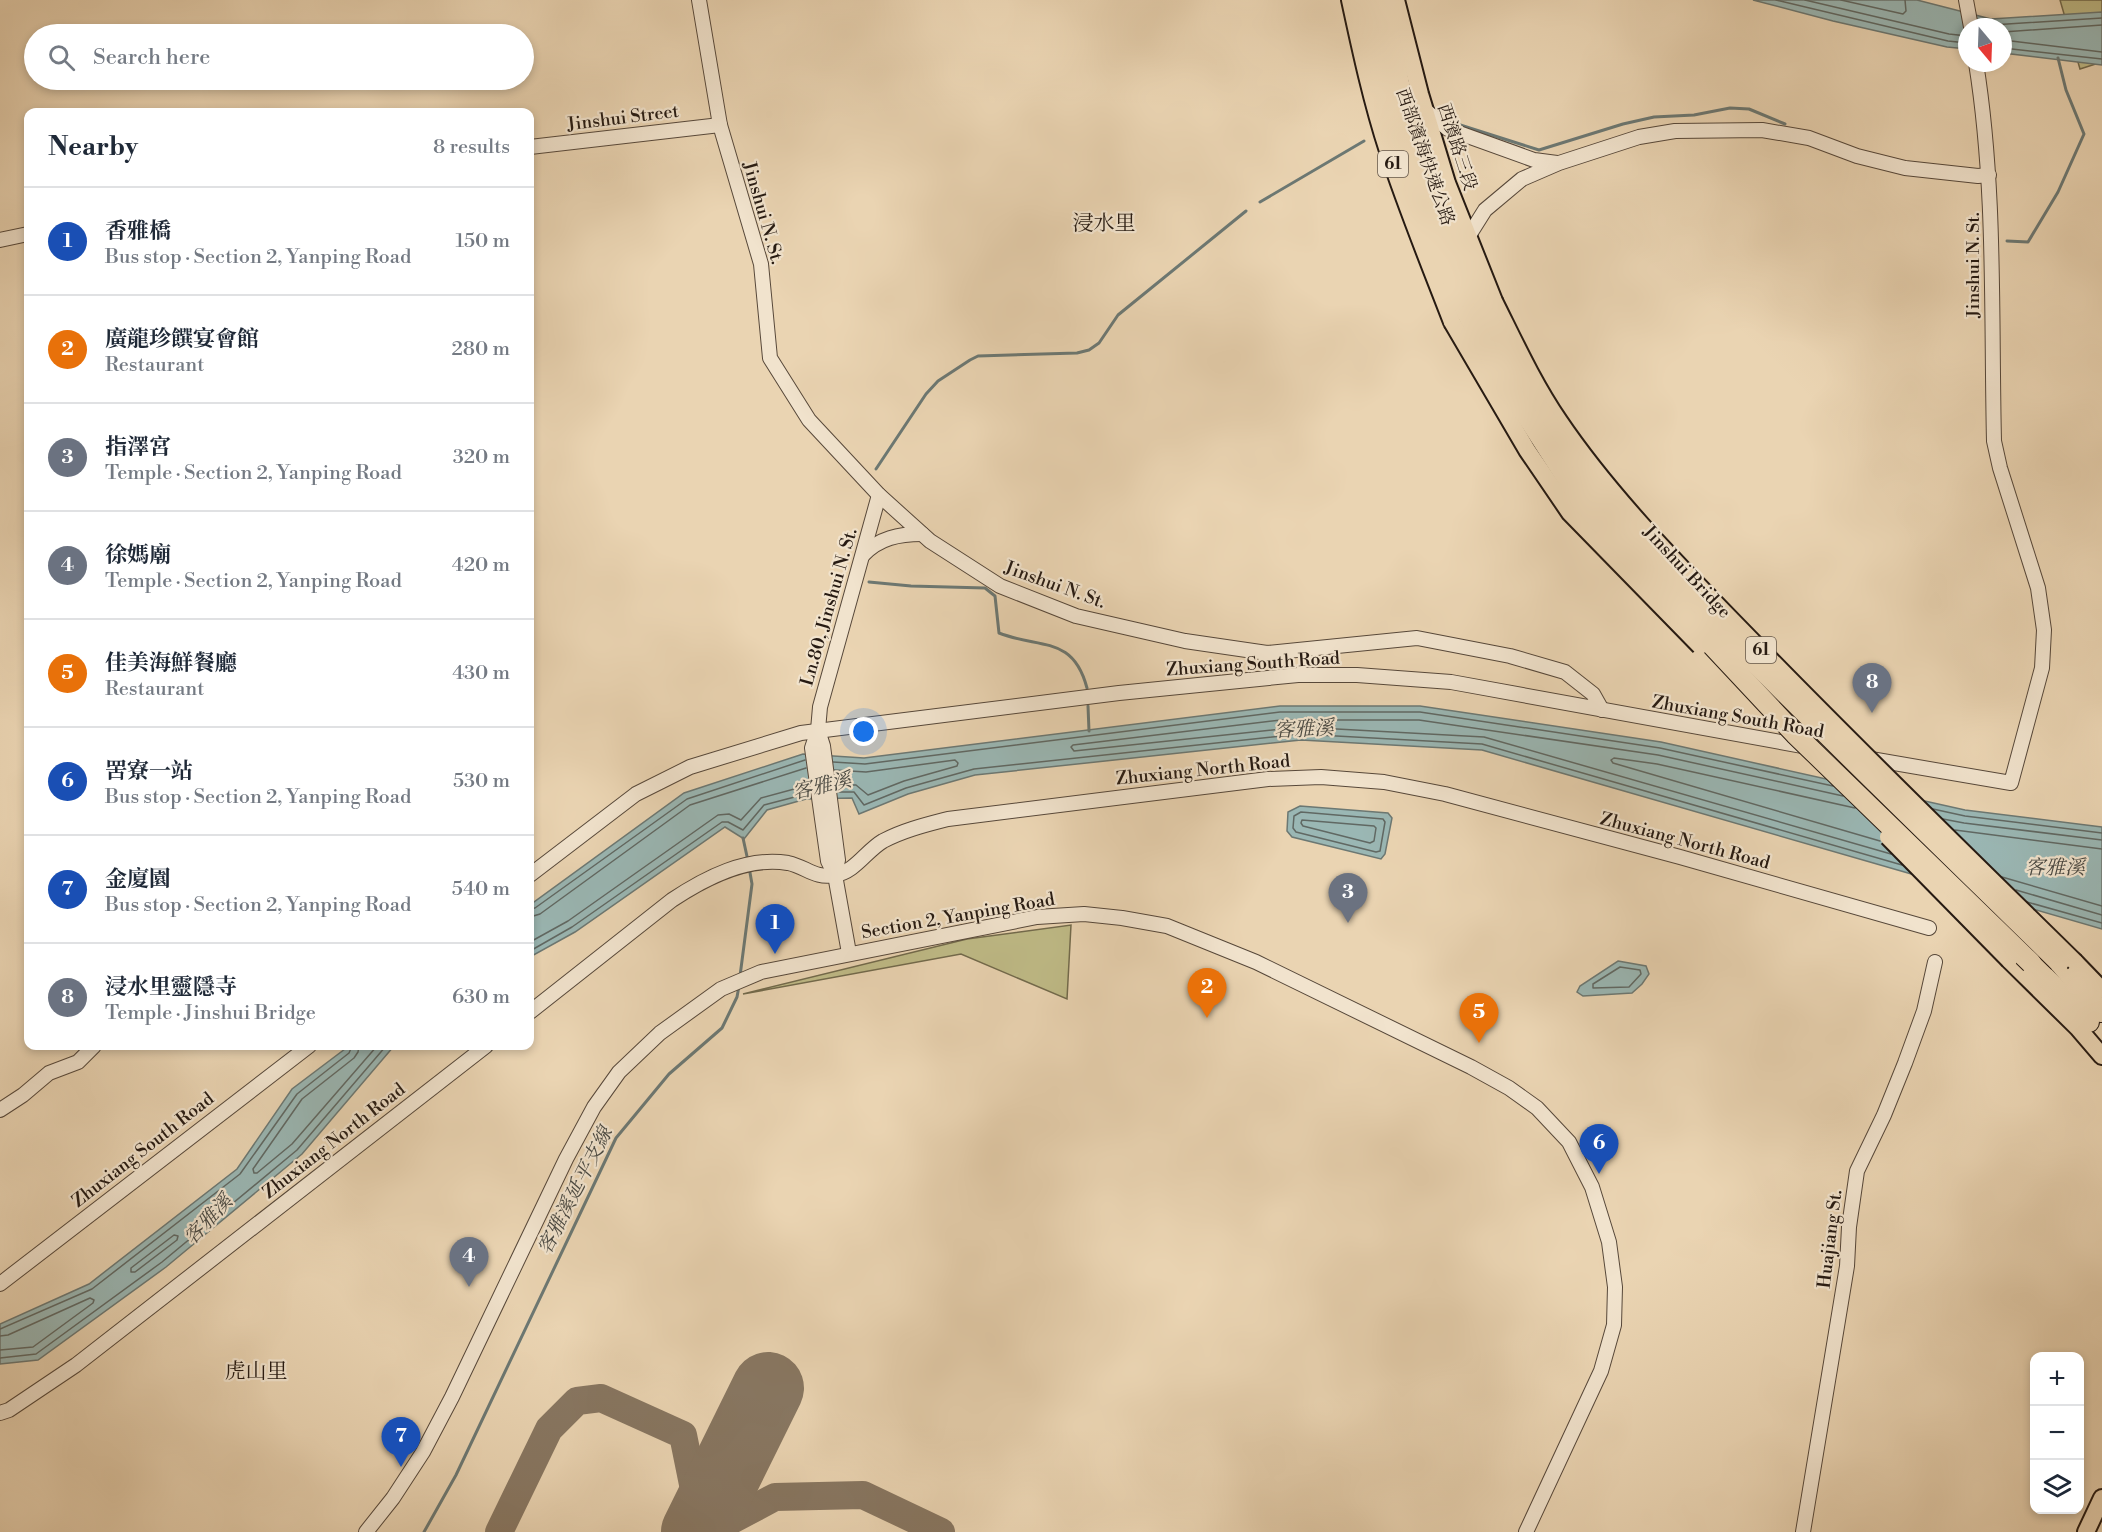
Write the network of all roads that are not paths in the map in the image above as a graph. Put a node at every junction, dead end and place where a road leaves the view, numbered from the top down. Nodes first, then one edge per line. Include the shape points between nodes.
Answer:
1 (699, 0) edge
2 (1350, 0) edge
3 (1366, 0) edge
4 (1382, 0) edge
5 (1396, 0) edge
6 (1966, 0) edge
7 (1969, 18) edge
8 (1977, 72) edge
9 (1425, 110) junction
10 (720, 124) junction
11 (534, 147) edge
12 (1559, 163) junction
13 (1989, 175) junction
14 (24, 235) edge
15 (1468, 237) junction
16 (0, 240) edge
17 (1474, 312) junction
18 (879, 495) junction
19 (922, 534) junction
20 (863, 555) junction
21 (1602, 710) junction
22 (818, 730) junction
23 (2011, 783) joint
24 (534, 872) edge
25 (835, 876) junction
26 (1929, 928) dead end
27 (849, 953) junction
28 (1935, 962) dead end
29 (2067, 962) junction
30 (2102, 990) edge
31 (534, 1009) edge
32 (2097, 1016) edge
33 (2102, 1043) edge
34 (90, 1050) edge
35 (304, 1050) edge
36 (481, 1050) edge
37 (2102, 1056) edge
38 (0, 1110) edge
39 (0, 1284) edge
40 (0, 1413) edge
41 (2102, 1498) edge
42 (366, 1532) edge
43 (1526, 1532) edge
44 (1803, 1532) edge
45 (2086, 1532) edge

1 - 10 street, Jinshui N. St.
2 - 17 main road, 61 via 1388,150 1417,232
3 - 17 highway, 西部濱海快速公路 / 61 via 1391,112 1424,214
4 - 17 highway, 西部濱海快速公路 / 61 via 1401,93
5 - 9 main road, 西濱路三段 / 61
6 - 7 street
8 - 13 street, Jinshui N. St.
9 - 12 street via 1449,129 1534,160
9 - 15 main road, 西濱路三段 / 61
10 - 11 street, Jinshui Street
10 - 18 street, Jinshui N. St. via 762,264 770,358 809,420
12 - 13 street via 1675,131 1762,130 1809,138 1905,168
12 - 15 street via 1522,179 1485,210
13 - 23 street, Jinshui N. St. via 1994,441 2038,588 2044,630 2042,668
14 - 16 street
15 - 17 main road, 西濱路三段 / 61
17 - 29 highway, Jinshui Bridge / 61, bridge via 1596,494 1659,567 1822,731
17 - 32 highway, Jinshui Bridge / 61, bridge via 1503,380 1583,503 1649,578 1796,734 2031,963
17 - 37 main road, 61, bridge via 1527,450 1570,513
18 - 19 street, Jinshui N. St.
18 - 20 street, Ln.80, Jinshui N. St.
19 - 20 street via 887,539
19 - 21 street, Jinshui N. St. via 1000,586 1076,616 1185,641 1267,653 1417,638 1510,656 1565,672 1593,694
20 - 22 street, Ln.80, Jinshui N. St. via 820,706
21 - 22 street, Zhuxiang South Road via 1451,682 1298,675
21 - 23 street, Zhuxiang South Road
22 - 24 street, Zhuxiang South Road via 681,771 636,794
22 - 25 street, Ln.80, Jinshui N. St.
25 - 26 street, Zhuxiang North Road via 848,871 882,842 906,830 948,819 1216,784 1322,777 1384,782 1445,794
25 - 27 street
25 - 31 street via 817,876 786,863 762,862 714,876 679,896
27 - 42 street, Section 2, Yanping Road via 761,972 721,990 660,1033 619,1072 594,1107 566,1159 423,1452
27 - 43 street, Section 2, Yanping Road via 1037,916 1084,914 1167,926 1256,962 1353,1009 1481,1072 1537,1108 1569,1142 1592,1187 1609,1242 1615,1287 1614,1326 1601,1371
28 - 44 street, Huajiang St. via 1924,1011 1905,1063 1857,1171 1847,1266
29 - 30 main road, 61
29 - 32 highway, 61
32 - 33 main road
34 - 38 street via 78,1062 49,1073
35 - 39 street, Zhuxiang South Road
36 - 40 street, Zhuxiang North Road via 76,1365
41 - 45 main road

